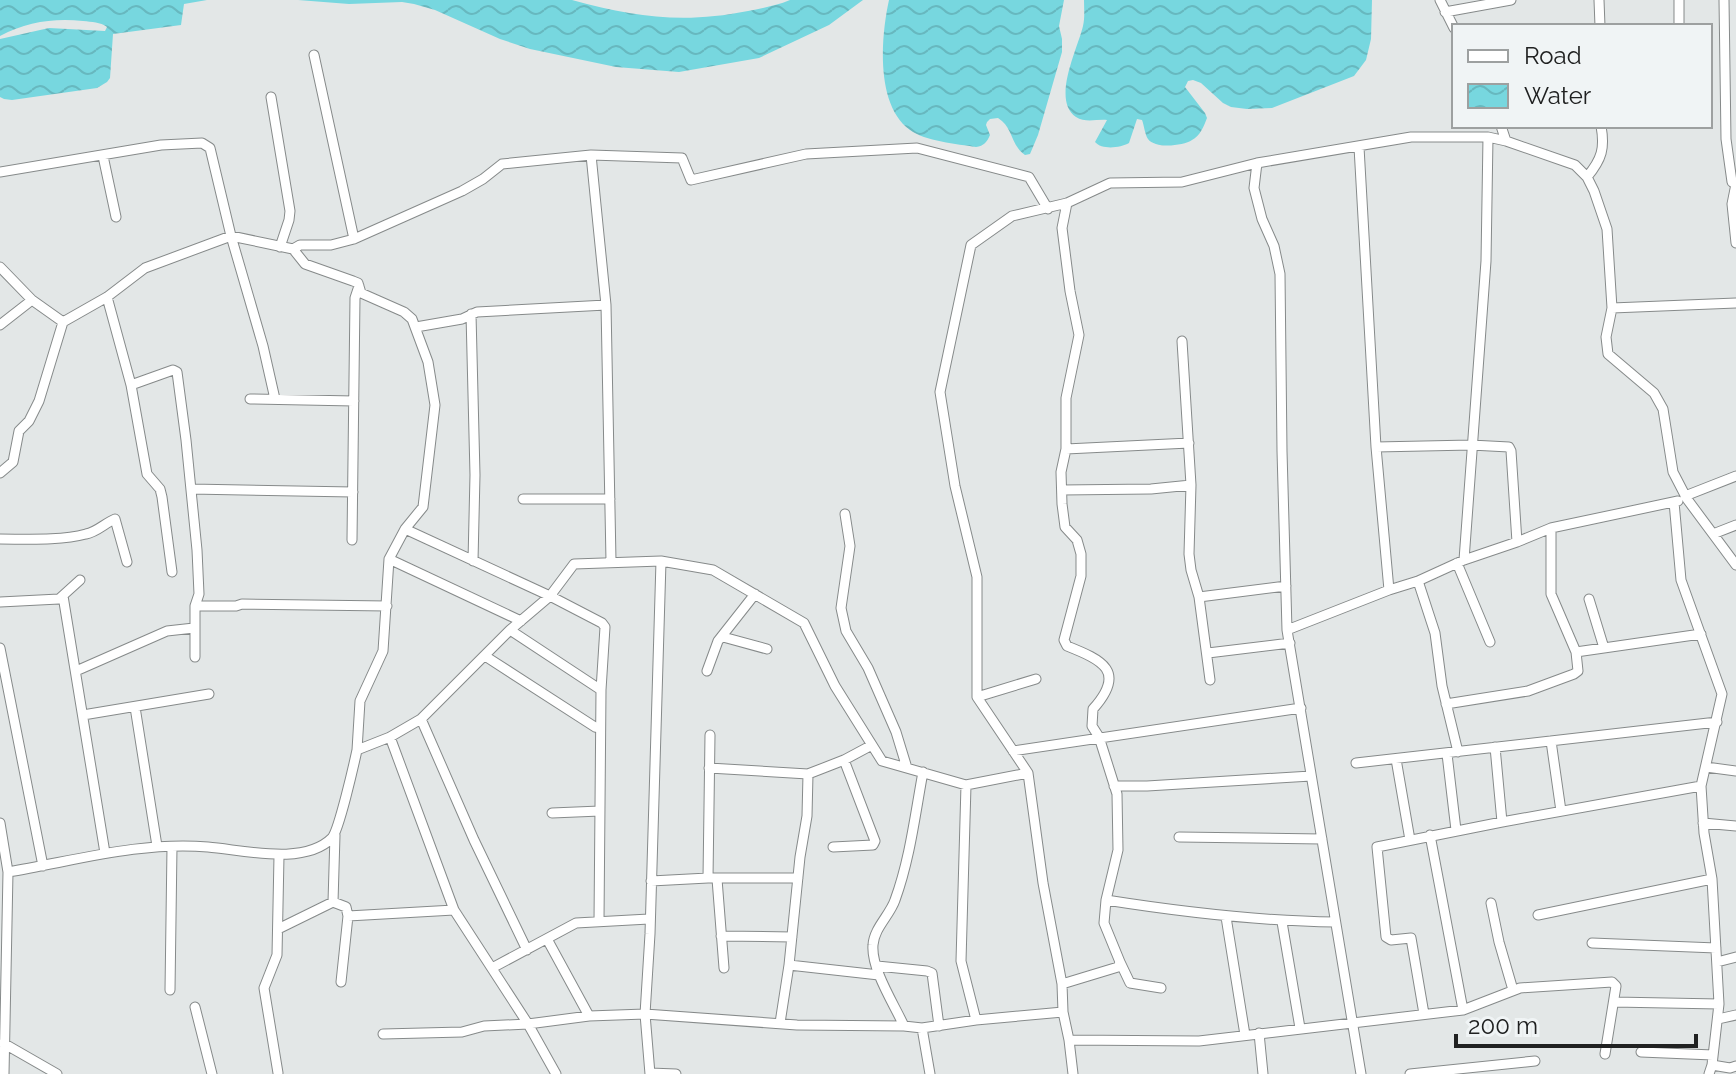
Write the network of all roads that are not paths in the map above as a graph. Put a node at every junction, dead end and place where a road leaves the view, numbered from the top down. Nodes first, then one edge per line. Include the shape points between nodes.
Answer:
1 (1440, 0) edge
2 (1511, 0) edge
3 (1599, 0) edge
4 (1679, 0) edge
5 (1724, 0) edge
6 (1445, 12) junction
7 (1452, 24) edge
8 (1600, 24) edge
9 (1679, 24) edge
10 (314, 55) dead end
11 (271, 97) dead end
12 (1502, 128) edge
13 (1601, 128) edge
14 (1488, 137) junction
15 (1506, 141) junction
16 (1359, 147) junction
17 (591, 155) junction
18 (103, 156) junction
19 (1257, 163) junction
20 (0, 172) edge
21 (1587, 177) junction
22 (1736, 184) edge
23 (1067, 203) junction
24 (1048, 209) junction
25 (116, 217) dead end
26 (231, 236) junction
27 (354, 239) junction
28 (1736, 243) edge
29 (280, 247) junction
30 (293, 249) junction
31 (0, 267) edge
32 (359, 286) junction
33 (107, 297) junction
34 (32, 300) junction
35 (1736, 303) edge
36 (606, 305) junction
37 (1612, 308) junction
38 (471, 314) junction
39 (63, 322) junction
40 (0, 325) edge
41 (416, 327) junction
42 (1182, 341) dead end
43 (131, 385) junction
44 (250, 399) dead end
45 (275, 399) junction
46 (354, 401) junction
47 (1189, 443) junction
48 (1471, 445) junction
49 (1376, 447) junction
50 (1066, 449) junction
51 (0, 473) edge
52 (1736, 476) edge
53 (1191, 485) junction
54 (191, 489) junction
55 (1062, 490) junction
56 (353, 492) junction
57 (1686, 497) junction
58 (523, 499) dead end
59 (610, 499) junction
60 (1674, 502) junction
61 (845, 514) dead end
62 (1736, 525) edge
63 (1551, 528) junction
64 (405, 529) junction
65 (1713, 534) junction
66 (0, 539) edge
67 (352, 540) dead end
68 (1517, 542) junction
69 (389, 559) junction
70 (473, 561) junction
71 (611, 561) junction
72 (661, 561) junction
73 (127, 562) dead end
74 (1461, 562) junction
75 (1736, 565) edge
76 (172, 572) dead end
77 (80, 580) dead end
78 (1418, 581) junction
79 (1286, 586) junction
80 (1389, 590) junction
81 (755, 594) junction
82 (63, 596) junction
83 (550, 596) junction
84 (1199, 597) junction
85 (1589, 599) dead end
86 (0, 602) edge
87 (195, 606) junction
88 (387, 606) junction
89 (521, 621) junction
90 (194, 628) junction
91 (510, 630) junction
92 (1287, 630) junction
93 (1701, 634) junction
94 (723, 637) junction
95 (1490, 642) dead end
96 (1290, 643) junction
97 (0, 648) edge
98 (1604, 648) junction
99 (767, 649) dead end
100 (1576, 652) junction
101 (1208, 653) junction
102 (485, 656) junction
103 (195, 657) dead end
104 (76, 671) junction
105 (707, 671) dead end
106 (1036, 679) dead end
107 (1210, 680) dead end
108 (601, 690) junction
109 (209, 694) dead end
110 (977, 697) junction
111 (1446, 704) junction
112 (135, 707) junction
113 (1301, 708) junction
114 (83, 715) junction
115 (421, 719) junction
116 (1717, 722) junction
117 (600, 728) junction
118 (710, 735) dead end
119 (390, 737) junction
120 (1099, 737) junction
121 (1551, 741) junction
122 (872, 745) junction
123 (1495, 747) junction
124 (357, 750) junction
125 (1013, 751) junction
126 (1453, 753) junction
127 (1396, 759) junction
128 (844, 760) junction
129 (1356, 763) dead end
130 (1706, 767) junction
131 (709, 768) junction
132 (907, 768) junction
133 (1736, 771) edge
134 (923, 772) junction
135 (1028, 773) junction
136 (808, 774) junction
137 (1311, 776) junction
138 (966, 785) junction
139 (1114, 786) junction
140 (1701, 786) junction
141 (600, 811) junction
142 (1561, 811) junction
143 (552, 813) dead end
144 (1502, 822) junction
145 (0, 823) edge
146 (1703, 823) junction
147 (1736, 826) edge
148 (1456, 830) junction
149 (335, 835) junction
150 (1430, 835) junction
151 (1179, 837) dead end
152 (1322, 839) junction
153 (1410, 840) junction
154 (157, 846) junction
155 (172, 847) junction
156 (833, 847) dead end
157 (105, 853) junction
158 (279, 856) junction
159 (43, 866) junction
160 (8, 872) junction
161 (712, 878) junction
162 (798, 878) junction
163 (1712, 879) junction
164 (651, 881) junction
165 (1106, 900) junction
166 (333, 902) junction
167 (1491, 903) dead end
168 (454, 910) junction
169 (1538, 915) dead end
170 (348, 916) junction
171 (1226, 917) junction
172 (649, 919) junction
173 (599, 921) junction
174 (1282, 922) junction
175 (1335, 922) junction
176 (278, 929) junction
177 (721, 936) junction
178 (792, 937) junction
179 (547, 939) junction
180 (1592, 943) dead end
181 (1716, 948) junction
182 (527, 950) junction
183 (1736, 957) edge
184 (1120, 962) junction
185 (1717, 962) junction
186 (789, 965) junction
187 (492, 968) junction
188 (724, 968) dead end
189 (878, 971) junction
190 (341, 982) dead end
191 (1062, 984) junction
192 (1161, 988) dead end
193 (170, 990) dead end
194 (1513, 990) junction
195 (1614, 1002) junction
196 (1719, 1004) junction
197 (195, 1007) dead end
198 (1463, 1010) junction
199 (1063, 1012) junction
200 (645, 1014) junction
201 (1424, 1014) junction
202 (1736, 1015) edge
203 (589, 1016) junction
204 (1718, 1019) junction
205 (976, 1020) junction
206 (780, 1023) junction
207 (1353, 1023) junction
208 (528, 1024) junction
209 (904, 1026) junction
210 (939, 1026) junction
211 (922, 1028) junction
212 (1300, 1028) junction
213 (1259, 1033) junction
214 (383, 1034) dead end
215 (1245, 1035) junction
216 (1069, 1040) junction
217 (3, 1043) junction
218 (1641, 1052) dead end
219 (1605, 1054) dead end
220 (1535, 1061) dead end
221 (1711, 1065) edge
222 (1733, 1069) edge
223 (278, 1073) edge
224 (650, 1073) edge
225 (4, 1074) edge
226 (57, 1074) edge
227 (212, 1074) edge
228 (556, 1074) edge
229 (676, 1074) edge
230 (930, 1074) edge
231 (1073, 1074) edge
232 (1263, 1074) edge
233 (1361, 1074) edge
234 (1410, 1074) edge

1 - 6 street
2 - 6 street
3 - 8 street
4 - 9 street
5 - 22 street via 1726,139
6 - 7 street
10 - 27 street
11 - 29 street via 290,211
12 - 15 street
13 - 21 street via 1604,145
14 - 15 street
14 - 16 street via 1411,137
14 - 48 street via 1486,261
15 - 21 street via 1575,165
16 - 19 street
16 - 49 street
17 - 24 street via 682,158 691,180 806,154 917,148 1029,177
17 - 27 street via 502,164 462,191
17 - 36 street
18 - 20 street
18 - 25 street
18 - 26 street via 161,145 206,145
19 - 23 street via 1182,182 1110,183
19 - 79 street via 1254,188 1280,274
21 - 37 street via 1607,229
22 - 28 street
23 - 24 street
23 - 50 street via 1062,228 1079,335 1066,398
24 - 110 street via 1012,216 971,245 940,392 977,577
26 - 29 street
26 - 33 street via 145,268
26 - 45 street
27 - 30 street
29 - 30 street
30 - 32 street via 305,264
31 - 34 street
32 - 41 street via 361,293 404,312
32 - 46 street
33 - 39 street
33 - 43 street
34 - 39 street
34 - 40 street
35 - 37 street
36 - 38 street
36 - 59 street
37 - 57 street via 1608,354 1654,393 1663,409 1673,472
38 - 41 street
38 - 70 street
39 - 51 street via 39,401 19,431 13,462
41 - 64 street via 435,405 423,507
42 - 47 street
43 - 54 street via 177,372
43 - 76 street via 147,474 162,497
44 - 45 street
45 - 46 street
46 - 56 street
47 - 50 street
47 - 53 street
48 - 49 street
48 - 68 street via 1511,449
48 - 74 street
49 - 80 street
50 - 55 street
52 - 57 street
53 - 55 street
53 - 84 street via 1189,554
54 - 56 street
54 - 87 street via 199,594
55 - 120 street via 1065,527 1077,540 1081,565 1064,640 1107,667 1104,697 1093,709 1092,726
56 - 67 street
57 - 60 street
57 - 65 street
58 - 59 street
59 - 71 street
60 - 63 street
60 - 93 street via 1681,580
61 - 132 street via 850,546 841,608 846,631 868,668
62 - 65 street
63 - 68 street
63 - 100 street via 1551,594
64 - 69 street
64 - 70 street
65 - 75 street
66 - 73 street via 87,534 115,519
68 - 74 street
69 - 88 street
69 - 89 street
70 - 83 street
71 - 72 street
71 - 83 street via 574,564
72 - 81 street via 713,570
72 - 164 street
74 - 78 street
74 - 95 street
77 - 82 street
78 - 80 street
78 - 111 street via 1435,633
79 - 84 street
79 - 92 street
80 - 92 street
81 - 94 street
81 - 122 street via 804,623
82 - 86 street
82 - 104 street
83 - 89 street
83 - 108 street via 605,627
84 - 101 street
85 - 98 street
87 - 88 street
87 - 90 street
88 - 124 street via 383,651 360,701
89 - 91 street
90 - 103 street
90 - 104 street via 167,631
91 - 102 street
91 - 108 street
92 - 96 street
93 - 98 street
93 - 116 street via 1722,694
94 - 99 street
94 - 105 street
96 - 101 street
96 - 113 street
97 - 159 street
98 - 100 street
100 - 111 street via 1579,667 1574,674 1528,691
101 - 107 street
102 - 115 street
102 - 117 street
104 - 114 street
106 - 110 street
108 - 117 street
109 - 112 street
110 - 125 street
111 - 126 street
112 - 114 street
112 - 154 street
113 - 120 street
113 - 137 street
114 - 157 street
115 - 119 street
115 - 182 street
116 - 121 street
116 - 130 street
117 - 141 street
118 - 131 street
119 - 124 street
119 - 168 street
120 - 125 street
120 - 139 street
121 - 123 street
121 - 142 street
122 - 128 street
122 - 132 street via 882,761
123 - 126 street
123 - 144 street
124 - 149 street
125 - 135 street
126 - 127 street
126 - 148 street
127 - 129 street
127 - 153 street
128 - 136 street
128 - 156 street via 875,841
130 - 133 street
130 - 140 street
131 - 136 street
131 - 161 street
132 - 134 street
134 - 138 street
134 - 189 street via 906,866 894,905 873,944
135 - 138 street
135 - 191 street
136 - 162 street
137 - 139 street
137 - 152 street
138 - 205 street via 961,961
139 - 165 street via 1118,850
140 - 142 street
140 - 146 street
141 - 143 street
141 - 173 street
142 - 144 street
144 - 148 street
145 - 160 street
146 - 147 street
146 - 163 street
148 - 150 street
149 - 158 street via 319,848
149 - 166 street
150 - 153 street
150 - 198 street
151 - 152 street
152 - 175 street
153 - 201 street via 1376,849 1386,937 1411,938
154 - 155 street
154 - 157 street
155 - 158 street
155 - 193 street
157 - 159 street
158 - 176 street
159 - 160 street
160 - 217 street
161 - 162 street
161 - 164 street
161 - 177 street
162 - 178 street
163 - 169 street
163 - 181 street
164 - 172 street
165 - 171 street
165 - 184 street via 1104,923
166 - 170 street via 346,907
166 - 176 street
167 - 194 street
168 - 170 street
168 - 187 street
170 - 190 street
171 - 174 street
171 - 215 street
172 - 173 street
172 - 200 street
173 - 179 street via 576,923
174 - 175 street
174 - 212 street
175 - 207 street
176 - 223 street via 277,955 264,988
177 - 178 street
177 - 188 street
178 - 186 street
179 - 182 street
179 - 203 street
180 - 181 street
181 - 185 street
182 - 187 street
183 - 185 street
184 - 191 street
184 - 192 street via 1130,983
185 - 196 street
186 - 189 street
186 - 206 street
187 - 208 street
189 - 209 street
189 - 210 street via 932,973
191 - 199 street
194 - 195 street via 1612,982
194 - 198 street
195 - 196 street
195 - 219 street
196 - 204 street
197 - 227 street
198 - 201 street
199 - 205 street
199 - 216 street
200 - 203 street
200 - 206 street
200 - 224 street
201 - 207 street
202 - 204 street
203 - 208 street
204 - 221 street
205 - 210 street
206 - 209 street
207 - 212 street
207 - 233 street
208 - 214 street
208 - 228 street
209 - 211 street
210 - 211 street
211 - 230 street
212 - 213 street
213 - 215 street
213 - 232 street
215 - 216 street via 1199,1041
216 - 231 street
217 - 225 street
217 - 226 street
218 - 221 street
220 - 234 street
221 - 222 street
224 - 229 street

